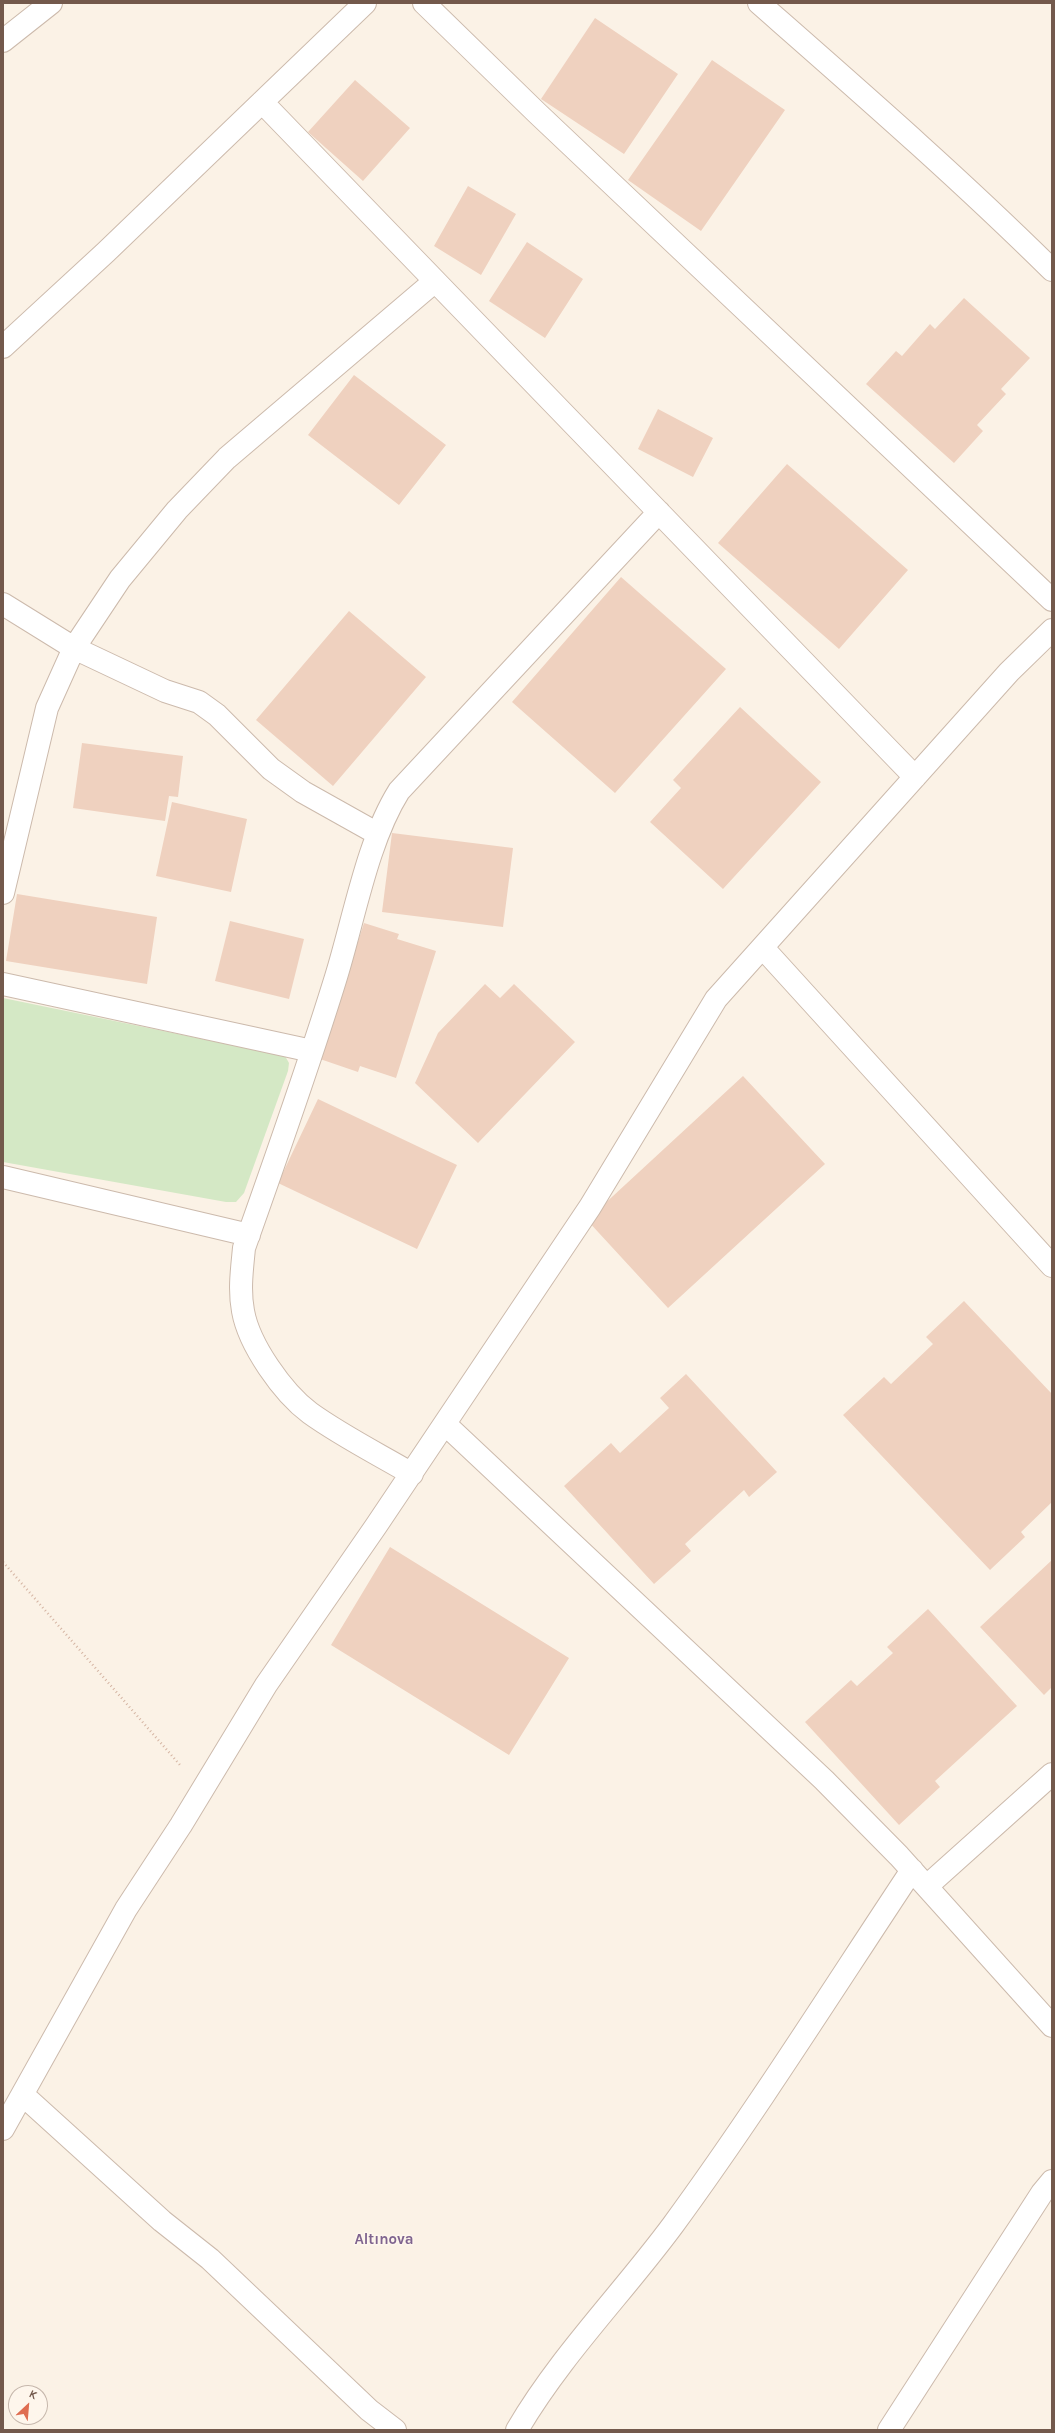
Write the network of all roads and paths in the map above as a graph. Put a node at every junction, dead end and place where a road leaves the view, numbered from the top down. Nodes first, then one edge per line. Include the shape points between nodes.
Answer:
1 (51, 3) edge
2 (365, 3) edge
3 (424, 3) edge
4 (760, 3) edge
5 (3, 40) edge
6 (262, 102) junction
7 (1052, 270) edge
8 (435, 281) junction
9 (3, 347) edge
10 (659, 512) junction
11 (1052, 600) edge
12 (3, 604) edge
13 (1052, 630) edge
14 (74, 648) junction
15 (915, 777) junction
16 (378, 834) junction
17 (3, 893) edge
18 (763, 948) junction
19 (3, 984) edge
20 (312, 1051) junction
21 (3, 1177) edge
22 (249, 1235) junction
23 (1052, 1266) edge
24 (445, 1424) junction
25 (412, 1474) junction
26 (3, 1562) edge
27 (1052, 1774) edge
28 (202, 1790) junction
29 (912, 1870) junction
30 (927, 1886) junction
31 (1052, 2026) edge
32 (23, 2095) junction
33 (3, 2130) edge
34 (1052, 2181) edge
35 (395, 2430) edge
36 (517, 2430) edge
37 (889, 2430) edge

1 - 5 street
2 - 6 street
3 - 11 street
4 - 7 street via 887,115
6 - 8 street
6 - 9 street
8 - 10 street
8 - 14 street via 200,484 120,579
10 - 15 street
10 - 16 street via 399,791
12 - 14 street
13 - 15 street via 1009,672
14 - 16 street via 165,691 199,702 217,714 272,769 303,792
14 - 17 street via 47,708
15 - 18 street
16 - 20 street
18 - 23 street
18 - 24 street via 716,999 590,1207
19 - 20 street
20 - 22 street
21 - 22 street
22 - 25 street via 244,1248 240,1278 243,1312 255,1345 280,1384 310,1412
24 - 25 street
24 - 29 street via 765,1723
25 - 28 street via 266,1685
26 - 28 path
27 - 30 street
28 - 32 street via 126,1909
29 - 30 street
29 - 36 street via 716,2166 658,2246 567,2355
30 - 31 street
32 - 33 street
32 - 35 street via 162,2221 210,2259 369,2410
34 - 37 street

